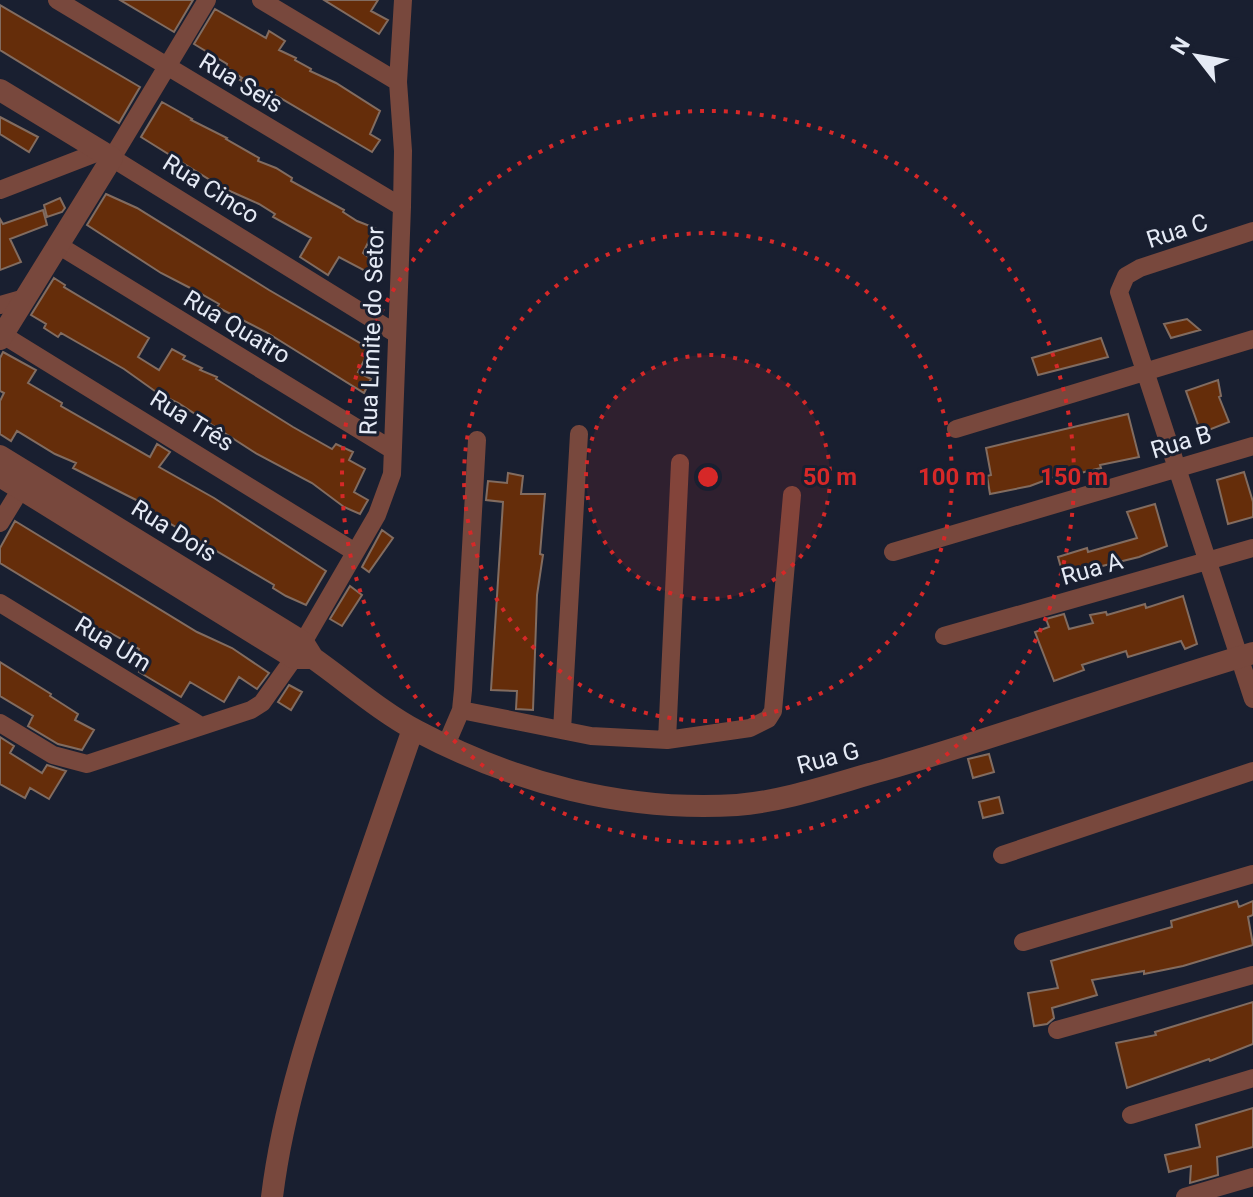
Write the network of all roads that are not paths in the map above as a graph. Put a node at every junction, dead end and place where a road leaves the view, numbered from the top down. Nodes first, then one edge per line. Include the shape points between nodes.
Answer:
1 (57, 0) edge
2 (207, 0) edge
3 (261, 0) edge
4 (403, 0) edge
5 (168, 67) junction
6 (398, 82) junction
7 (0, 90) edge
8 (106, 155) junction
9 (0, 190) edge
10 (402, 207) junction
11 (1253, 231) edge
12 (58, 245) junction
13 (25, 298) junction
14 (0, 305) edge
15 (395, 333) junction
16 (1, 337) edge
17 (1253, 339) edge
18 (1145, 373) junction
19 (956, 429) dead end
20 (579, 434) dead end
21 (477, 440) dead end
22 (1253, 446) edge
23 (391, 449) junction
24 (0, 456) edge
25 (680, 463) dead end
26 (1178, 469) junction
27 (0, 476) edge
28 (26, 481) junction
29 (792, 495) dead end
30 (0, 523) edge
31 (1253, 548) edge
32 (355, 552) junction
33 (893, 552) dead end
34 (1208, 561) junction
35 (0, 603) edge
36 (944, 636) dead end
37 (303, 653) junction
38 (1246, 655) edge
39 (1253, 699) edge
40 (461, 710) junction
41 (0, 723) edge
42 (201, 726) junction
43 (413, 729) junction
44 (562, 730) junction
45 (667, 740) junction
46 (446, 745) junction
47 (1253, 771) edge
48 (1002, 855) dead end
49 (1253, 874) edge
50 (1023, 942) dead end
51 (1253, 975) edge
52 (1057, 1030) dead end
53 (1253, 1078) edge
54 (1131, 1115) dead end
55 (1253, 1177) edge
56 (272, 1197) edge
57 (1185, 1197) edge

1 - 5 street, Rua Seis
2 - 5 street
3 - 6 street
4 - 6 street, Rua Limite do Setor
5 - 8 street
5 - 10 street, Rua Seis
6 - 10 street, Rua Limite do Setor
7 - 8 street, Rua Cinco
8 - 9 street
8 - 12 street
8 - 15 street, Rua Cinco
10 - 15 street, Rua Limite do Setor
11 - 18 street, Rua C via 1126,276 1121,303
12 - 13 street
12 - 23 street, Rua Quatro
13 - 14 street
13 - 16 street
15 - 23 street, Rua Limite do Setor
16 - 32 street, Rua Três
17 - 18 street
18 - 19 street
18 - 26 street
20 - 44 street
21 - 40 street
22 - 26 street, Rua B
23 - 32 street, Rua Limite do Setor via 392,474 385,495
24 - 28 street, Rua Dois
25 - 45 street
26 - 33 street, Rua B
26 - 34 street
27 - 28 street
28 - 30 street
28 - 37 street, Rua Dois
29 - 45 street via 773,711 750,728
31 - 34 street, Rua A
32 - 37 street, Rua Limite do Setor
34 - 36 street, Rua A
34 - 38 street
35 - 42 street, Rua Um
37 - 42 street, Rua Limite do Setor via 262,703
37 - 43 street, Rua Dois
38 - 39 street
38 - 46 street, Rua G via 962,748 741,804 602,799 530,779
40 - 44 street
40 - 46 street
41 - 42 street, Rua Limite do Setor via 53,755 87,764
43 - 46 street, Rua G
43 - 56 street via 296,1078 278,1147
44 - 45 street
47 - 48 street
49 - 50 street
51 - 52 street
53 - 54 street
55 - 57 street

